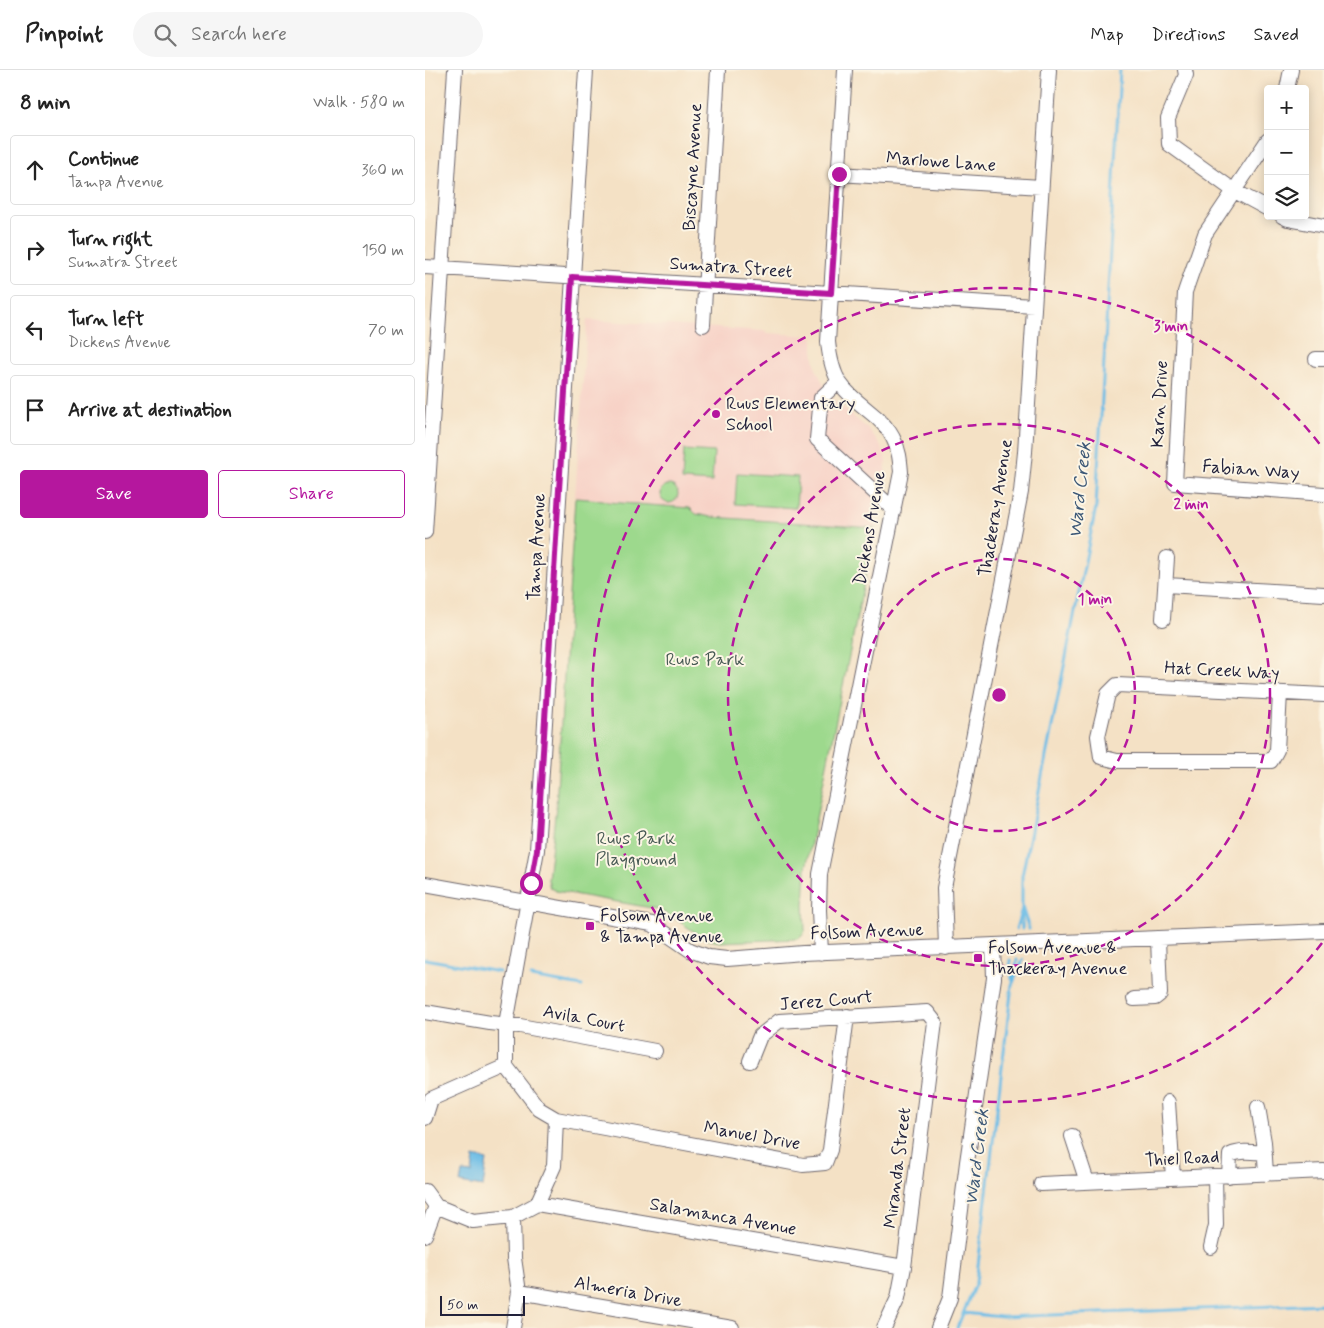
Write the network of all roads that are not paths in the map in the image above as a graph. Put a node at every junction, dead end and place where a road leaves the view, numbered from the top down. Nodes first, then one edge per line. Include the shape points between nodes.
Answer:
1 (455, 70) edge
2 (586, 70) edge
3 (718, 70) edge
4 (845, 70) edge
5 (1049, 70) edge
6 (1185, 70) edge
7 (1291, 70) edge
8 (1288, 85) edge
9 (1264, 146) edge
10 (839, 174) junction
11 (1041, 188) junction
12 (1233, 190) junction
13 (1264, 207) edge
14 (1293, 220) edge
15 (1324, 226) edge
16 (425, 267) edge
17 (441, 268) junction
18 (572, 277) junction
19 (705, 286) junction
20 (831, 293) junction
21 (1034, 306) junction
22 (703, 325) dead end
23 (839, 382) junction
24 (1175, 483) joint
25 (1324, 494) edge
26 (894, 510) junction
27 (425, 532) edge
28 (1167, 558) dead end
29 (1166, 584) junction
30 (1324, 594) edge
31 (1163, 619) dead end
32 (1280, 693) junction
33 (1324, 695) edge
34 (425, 884) edge
35 (527, 902) junction
36 (1324, 931) edge
37 (1158, 938) junction
38 (993, 945) junction
39 (946, 948) junction
40 (821, 952) junction
41 (1135, 998) dead end
42 (425, 1012) edge
43 (927, 1012) joint
44 (847, 1016) junction
45 (506, 1024) junction
46 (655, 1052) dead end
47 (749, 1061) dead end
48 (506, 1066) junction
49 (428, 1099) edge
50 (1168, 1102) dead end
51 (1259, 1107) dead end
52 (425, 1118) edge
53 (556, 1119) junction
54 (1072, 1136) dead end
55 (1265, 1153) junction
56 (1324, 1171) edge
57 (1267, 1174) junction
58 (1215, 1176) junction
59 (1229, 1176) junction
60 (1173, 1178) junction
61 (1087, 1182) junction
62 (1041, 1184) dead end
63 (425, 1191) edge
64 (537, 1204) junction
65 (436, 1206) junction
66 (513, 1216) junction
67 (425, 1235) edge
68 (1211, 1247) dead end
69 (903, 1267) junction
70 (519, 1292) junction
71 (513, 1328) edge
72 (731, 1328) edge
73 (885, 1328) edge
74 (938, 1328) edge

1 - 17 street
2 - 18 street, Tampa Avenue
3 - 19 street, Biscayne Avenue
4 - 10 street, Dickens Avenue
5 - 11 street, Thackeray Avenue
6 - 12 street via 1186,75 1168,118 1169,144
7 - 8 street
9 - 12 street, Karn Drive
10 - 11 street, Marlowe Lane
10 - 20 street, Dickens Avenue
11 - 21 street, Thackeray Avenue
12 - 13 street
12 - 24 street, Karn Drive via 1205,234 1185,292
14 - 15 street
16 - 17 street, Sumatra Street
17 - 18 street, Sumatra Street
17 - 27 street
18 - 19 street, Sumatra Street
18 - 35 street, Tampa Avenue via 537,850
19 - 20 street, Sumatra Street
19 - 22 street, Biscayne Avenue
20 - 21 street, Sumatra Street
20 - 23 street, Dickens Avenue via 830,364
21 - 39 street, Thackeray Avenue via 1021,492 944,888
23 - 26 street, Dickens Avenue via 881,421 893,437 899,452 901,472
23 - 26 street via 821,398 817,439
24 - 25 street, Fabian Way
26 - 40 street, Dickens Avenue via 820,874
28 - 29 street
29 - 30 street
29 - 31 street
32 - 32 street, Hat Creek Way via 1117,685 1108,694 1098,736 1101,757 1117,761 1271,761 1277,750
32 - 33 street, Hat Creek Way
34 - 35 street, Folsom Avenue
35 - 40 street, Folsom Avenue via 652,924 690,950 709,957 727,959
35 - 45 street, Tampa Avenue
36 - 37 street, Folsom Avenue
37 - 38 street, Folsom Avenue
37 - 41 street via 1160,994 1155,998
38 - 39 street, Folsom Avenue
38 - 74 street via 994,978 950,1298
39 - 40 street, Folsom Avenue
42 - 45 street, Avila Court
43 - 44 street, Jerez Court
43 - 69 street, Miranda Street via 935,1022
44 - 47 street, Jerez Court via 779,1021 760,1036
44 - 53 street, Manuel Drive via 830,1150 825,1163 803,1166
45 - 46 street, Avila Court
45 - 48 street, Tampa Avenue
48 - 49 street
48 - 53 street via 539,1109
49 - 52 street
50 - 60 street
51 - 55 street
53 - 64 street via 553,1166
54 - 61 street
55 - 57 street
55 - 59 street via 1249,1151 1230,1155
56 - 57 street, Thiel Road
57 - 59 street, Thiel Road
58 - 59 street, Thiel Road
58 - 60 street, Thiel Road
58 - 68 street via 1216,1225
60 - 61 street, Thiel Road
61 - 62 street, Thiel Road
63 - 65 street
64 - 66 street
64 - 69 street, Salamanca Avenue
65 - 66 street via 473,1221
65 - 67 street
66 - 70 street via 513,1258
69 - 73 street, Miranda Street via 898,1298
70 - 71 street
70 - 72 street, Almeria Drive

